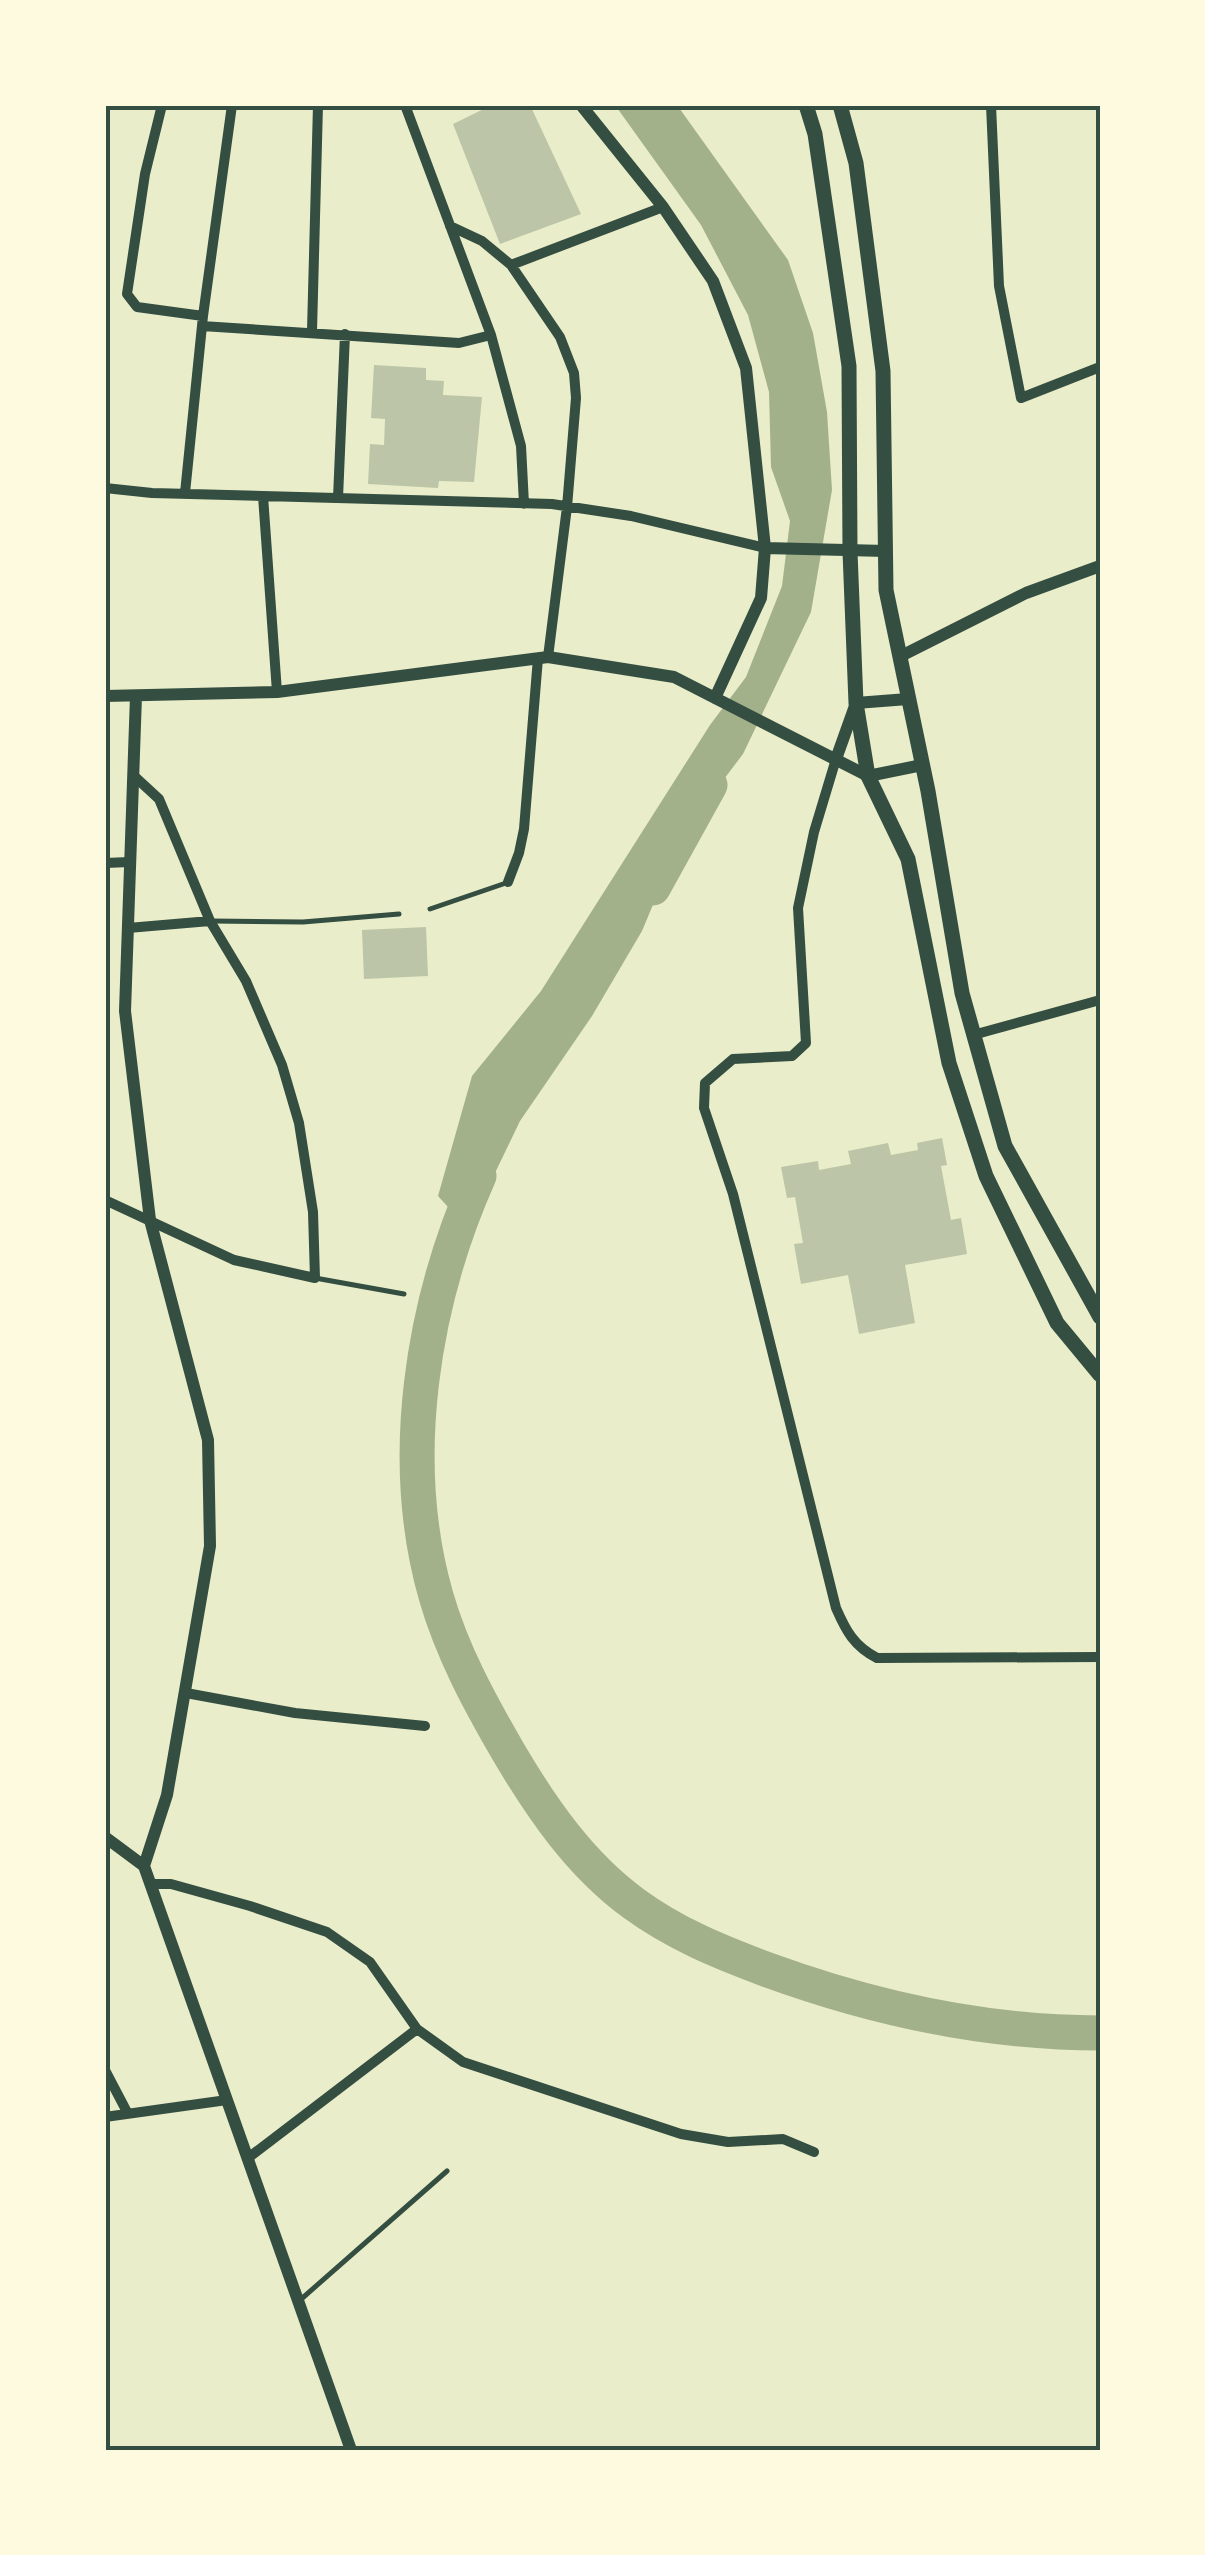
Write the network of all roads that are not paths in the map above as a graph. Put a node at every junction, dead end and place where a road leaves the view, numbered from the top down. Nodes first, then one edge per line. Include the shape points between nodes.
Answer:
1 (162, 105) edge
2 (232, 105) edge
3 (318, 105) edge
4 (405, 105) edge
5 (581, 105) edge
6 (806, 105) edge
7 (840, 105) edge
8 (991, 105) edge
9 (663, 207) junction
10 (450, 226) junction
11 (511, 265) junction
12 (202, 321) junction
13 (312, 331) junction
14 (345, 334) junction
15 (491, 335) junction
16 (1100, 367) edge
17 (105, 488) edge
18 (185, 494) junction
19 (263, 496) junction
20 (338, 498) junction
21 (524, 504) junction
22 (567, 506) junction
23 (765, 548) junction
24 (886, 551) junction
25 (850, 552) junction
26 (1100, 566) edge
27 (898, 656) junction
28 (543, 658) junction
29 (277, 692) junction
30 (105, 696) edge
31 (136, 696) junction
32 (715, 698) junction
33 (908, 699) junction
34 (856, 703) junction
35 (836, 759) junction
36 (922, 765) junction
37 (133, 775) junction
38 (868, 776) junction
39 (130, 862) junction
40 (105, 863) edge
41 (508, 882) joint
42 (430, 909) dead end
43 (399, 914) dead end
44 (210, 921) junction
45 (128, 928) junction
46 (1100, 1000) edge
47 (974, 1035) junction
48 (105, 1200) edge
49 (150, 1220) junction
50 (315, 1278) junction
51 (404, 1294) dead end
52 (1100, 1318) edge
53 (1100, 1375) edge
54 (1100, 1658) edge
55 (186, 1694) junction
56 (425, 1726) dead end
57 (105, 1838) edge
58 (144, 1866) junction
59 (150, 1884) junction
60 (417, 2029) junction
61 (105, 2070) edge
62 (227, 2100) junction
63 (127, 2112) junction
64 (105, 2117) edge
65 (814, 2152) dead end
66 (248, 2158) junction
67 (447, 2171) dead end
68 (298, 2302) junction
69 (351, 2450) edge

1 - 12 street via 127,294 136,307
2 - 12 street
3 - 13 street
4 - 10 street
5 - 9 street
6 - 25 main road via 849,366
7 - 24 main road via 856,163 883,371
8 - 16 street via 999,286 1021,398
9 - 11 street
9 - 23 street via 713,281 746,368
10 - 11 street
10 - 15 street
11 - 22 street via 560,337 574,372
12 - 13 street
12 - 18 street
13 - 14 street
14 - 15 street via 459,344
14 - 20 street
15 - 21 street via 521,446
17 - 18 street
18 - 19 street
19 - 20 street
19 - 29 street
20 - 21 street
21 - 22 street
22 - 23 street
22 - 28 street
23 - 25 street
23 - 32 street via 761,598
24 - 25 street
24 - 27 main road
25 - 34 main road
26 - 27 street via 1026,593
27 - 33 main road
28 - 29 street
28 - 32 street via 674,677
28 - 41 street via 524,828
29 - 31 street
30 - 31 street
31 - 37 street
32 - 35 street
33 - 34 street
33 - 36 main road
34 - 35 street
34 - 38 main road
35 - 38 street
35 - 54 street via 798,908 806,1043 792,1056 733,1059 705,1083 704,1108 733,1194 836,1608 860,1649 878,1658
36 - 38 street
36 - 47 main road
37 - 39 street
37 - 44 street via 158,799
38 - 53 main road via 908,860 949,1063 986,1176 1058,1322
39 - 40 street
39 - 45 street
41 - 42 lane
43 - 44 lane
44 - 45 street
44 - 50 street via 246,981 299,1122
45 - 49 street via 125,1011
46 - 47 street
47 - 52 main road via 1005,1146
48 - 49 street
49 - 50 street via 234,1260
49 - 55 street via 208,1440 210,1546
50 - 51 lane
55 - 56 street
55 - 58 street via 167,1795
57 - 58 street
58 - 59 street
59 - 60 street via 219,1897 327,1932 370,1962
59 - 62 street
60 - 65 street via 464,2062 681,2134 728,2142 784,2139
60 - 66 street
61 - 63 street
62 - 63 street
62 - 66 street
63 - 64 street
66 - 68 street
67 - 68 lane
68 - 69 street

